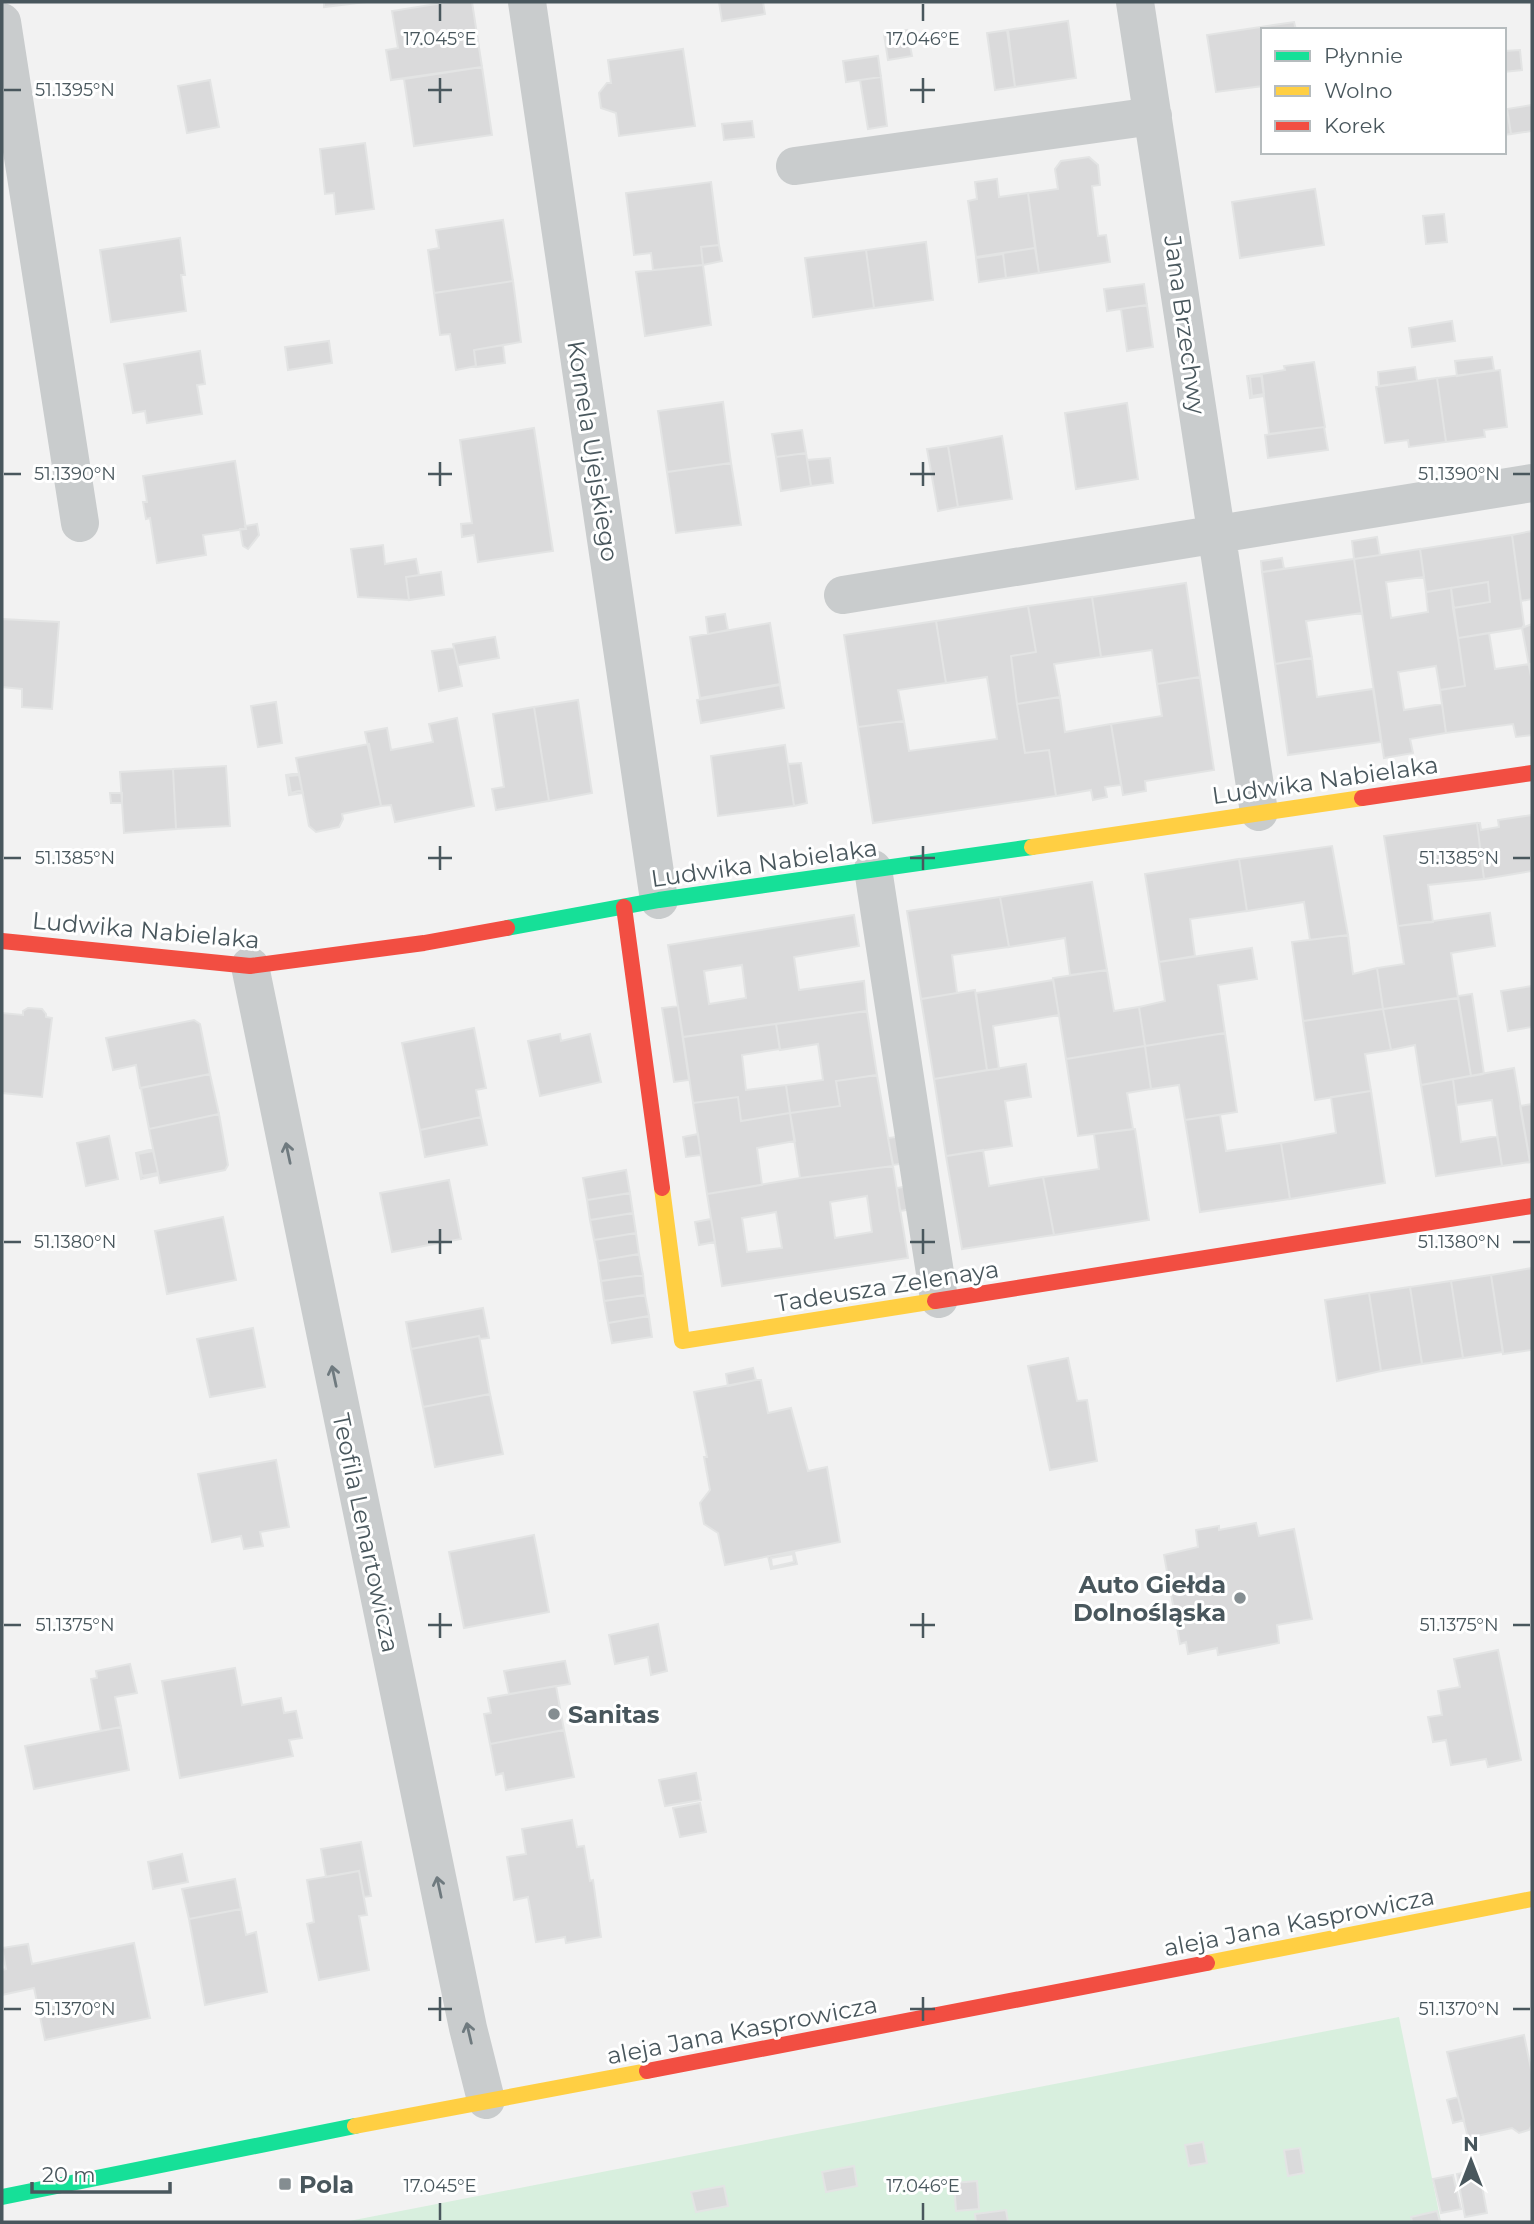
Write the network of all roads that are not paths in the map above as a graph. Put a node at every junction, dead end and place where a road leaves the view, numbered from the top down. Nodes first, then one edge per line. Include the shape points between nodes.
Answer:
1 (527, 2) edge
2 (1135, 2) edge
3 (2, 22) edge
4 (1153, 116) junction
5 (795, 166) dead end
6 (13, 178) edge
7 (1531, 482) edge
8 (80, 523) dead end
9 (1215, 534) junction
10 (843, 595) dead end
11 (1532, 773) edge
12 (1259, 812) junction
13 (873, 869) junction
14 (642, 904) junction
15 (2, 941) edge
16 (250, 966) junction
17 (1532, 1206) edge
18 (939, 1299) junction
19 (1532, 1899) edge
20 (486, 2100) junction
21 (2, 2197) edge

1 - 14 street, Kornela Ujejskiego
2 - 4 street, Jana Brzechwy
3 - 6 street
4 - 5 street
4 - 9 street, Jana Brzechwy
6 - 8 street
7 - 9 street
9 - 10 street
9 - 12 street, Jana Brzechwy
11 - 12 street, Ludwika Nabielaka
12 - 13 street, Ludwika Nabielaka
13 - 14 street, Ludwika Nabielaka
13 - 18 street
14 - 16 street, Ludwika Nabielaka via 424,943
14 - 18 street, Tadeusza Zelenaya via 682,1341
15 - 16 street, Ludwika Nabielaka
20 -> 16 street, Teofila Lenartowicza
17 - 18 street, Tadeusza Zelenaya
19 - 20 street, aleja Jana Kasprowicza via 778,2048
20 - 21 street, aleja Jana Kasprowicza

